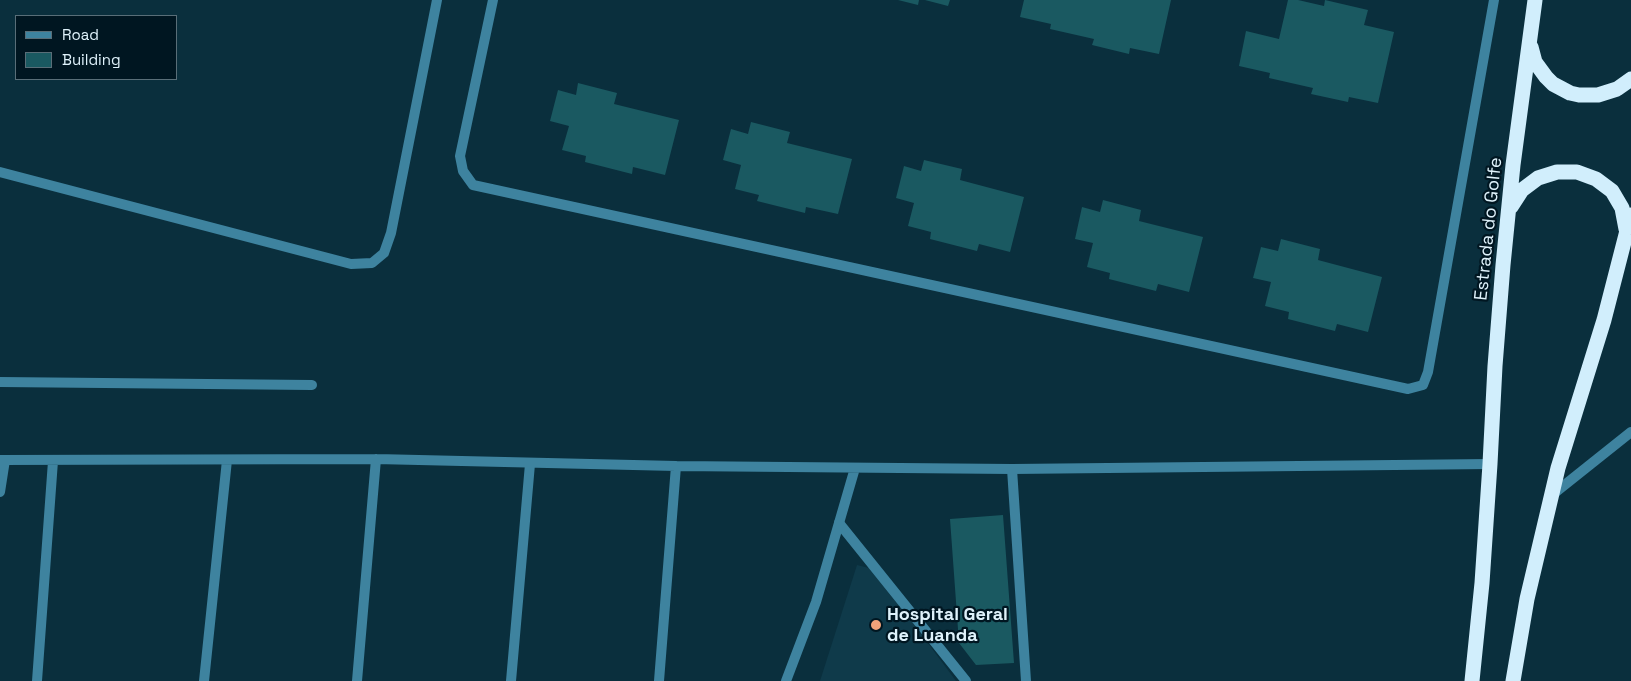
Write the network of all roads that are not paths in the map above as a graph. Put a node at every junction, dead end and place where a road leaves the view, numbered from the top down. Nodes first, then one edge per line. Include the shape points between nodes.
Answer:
1 (437, 0) edge
2 (493, 0) edge
3 (1494, 0) edge
4 (1535, 0) edge
5 (1530, 43) junction
6 (1631, 79) edge
7 (0, 172) edge
8 (1631, 215) edge
9 (1508, 217) junction
10 (1626, 238) junction
11 (0, 382) edge
12 (312, 385) dead end
13 (1631, 432) edge
14 (2, 460) edge
15 (227, 460) junction
16 (376, 460) junction
17 (53, 461) junction
18 (530, 464) junction
19 (1490, 464) junction
20 (676, 466) junction
21 (855, 468) junction
22 (1012, 469) junction
23 (0, 492) edge
24 (1552, 495) junction
25 (839, 523) junction
26 (37, 681) edge
27 (204, 681) edge
28 (357, 681) edge
29 (511, 681) edge
30 (659, 681) edge
31 (786, 681) edge
32 (966, 681) edge
33 (1026, 681) edge
34 (1472, 681) edge
35 (1513, 681) edge

1 - 7 street via 391,233 384,253 372,263 351,264
2 - 3 street via 460,156 463,171 473,185 1408,389 1422,385 1428,372
4 - 5 highway, Estrada do Golfe
5 - 6 highway via 1540,70 1553,84 1570,93 1598,95 1617,89
5 - 9 highway, Estrada do Golfe
8 - 10 highway
9 - 10 highway via 1516,199 1529,184 1547,174 1577,172 1596,179 1615,195 1625,218
9 - 19 highway, Estrada do Golfe
10 - 24 highway
11 - 12 street
13 - 24 street
14 - 17 street
14 - 23 street
15 - 16 street
15 - 17 street
15 - 27 street
16 - 18 street
16 - 28 street
17 - 26 street
18 - 20 street
18 - 29 street
19 - 22 street
19 - 34 highway, Estrada do Golfe
20 - 21 street
20 - 30 street
21 - 22 street
21 - 25 street
22 - 33 street
24 - 35 highway via 1527,599
25 - 31 street via 816,602
25 - 32 street

